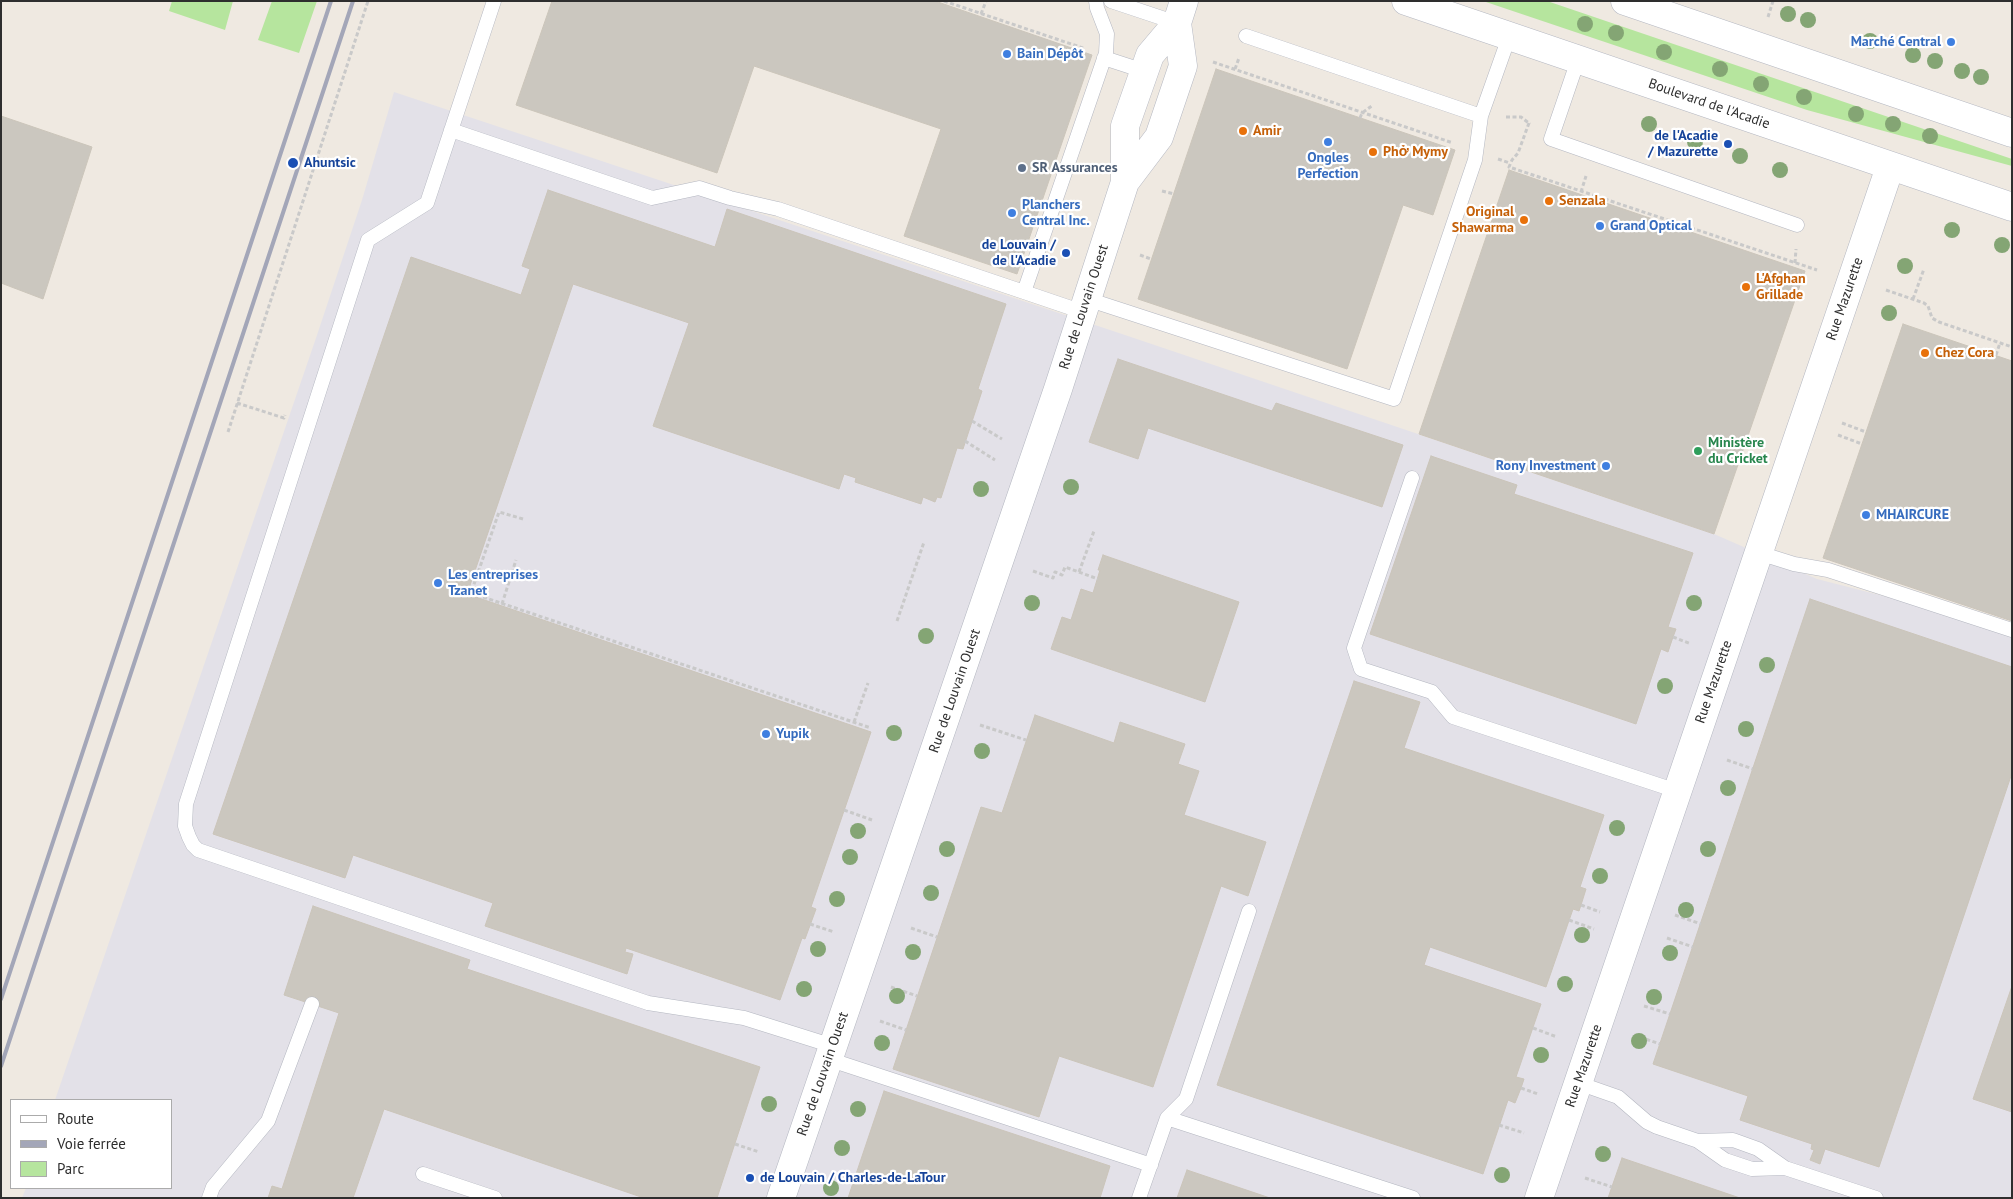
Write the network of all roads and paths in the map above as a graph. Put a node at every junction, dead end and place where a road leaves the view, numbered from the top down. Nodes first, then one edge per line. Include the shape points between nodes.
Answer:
1 (368, 1) edge
2 (494, 1) edge
3 (944, 1) edge
4 (986, 1) edge
5 (1096, 1) edge
6 (1111, 1) edge
7 (1406, 1) edge
8 (1625, 1) edge
9 (1773, 1) edge
10 (1181, 12) edge
11 (981, 14) junction
12 (1768, 17) dead end
13 (1246, 36) dead end
14 (1510, 37) junction
15 (1086, 49) dead end
16 (1104, 58) junction
17 (1207, 60) dead end
18 (1578, 60) junction
19 (1144, 71) junction
20 (1362, 112) junction
21 (1481, 116) junction
22 (1360, 118) dead end
23 (1529, 123) junction
24 (451, 130) junction
25 (2012, 133) edge
26 (1551, 139) junction
27 (1456, 144) dead end
28 (1890, 167) junction
29 (1125, 182) junction
30 (1162, 191) dead end
31 (1174, 194) dead end
32 (2012, 207) edge
33 (1797, 226) dead end
34 (1140, 255) dead end
35 (1151, 259) dead end
36 (1924, 269) dead end
37 (1817, 270) dead end
38 (1886, 290) dead end
39 (1024, 292) junction
40 (1914, 299) junction
41 (1085, 305) junction
42 (2000, 343) junction
43 (2012, 347) edge
44 (1996, 355) dead end
45 (237, 403) junction
46 (286, 412) dead end
47 (972, 421) dead end
48 (1842, 423) dead end
49 (228, 432) dead end
50 (1866, 432) dead end
51 (1838, 435) dead end
52 (1002, 439) dead end
53 (965, 441) dead end
54 (1862, 444) dead end
55 (995, 460) dead end
56 (1412, 478) dead end
57 (523, 519) dead end
58 (1094, 531) dead end
59 (924, 542) dead end
60 (1759, 553) junction
61 (516, 560) dead end
62 (1033, 571) dead end
63 (1079, 572) junction
64 (1098, 579) dead end
65 (502, 604) junction
66 (897, 621) dead end
67 (2012, 630) edge
68 (1673, 637) dead end
69 (1691, 644) dead end
70 (868, 683) dead end
71 (854, 722) junction
72 (980, 725) dead end
73 (872, 728) dead end
74 (1026, 740) dead end
75 (1727, 760) dead end
76 (1753, 769) dead end
77 (1678, 790) junction
78 (844, 810) dead end
79 (872, 820) dead end
80 (1581, 905) dead end
81 (1249, 910) dead end
82 (1600, 912) dead end
83 (1675, 915) dead end
84 (1569, 920) dead end
85 (810, 924) dead end
86 (1701, 924) dead end
87 (911, 928) dead end
88 (1594, 928) dead end
89 (834, 932) dead end
90 (937, 937) dead end
91 (1667, 938) dead end
92 (1692, 947) dead end
93 (891, 987) dead end
94 (917, 996) dead end
95 (312, 1004) dead end
96 (1644, 1006) dead end
97 (1670, 1014) dead end
98 (880, 1021) dead end
99 (1533, 1028) dead end
100 (906, 1030) dead end
101 (1557, 1036) dead end
102 (1634, 1036) dead end
103 (1660, 1044) dead end
104 (831, 1052) junction
105 (1578, 1082) junction
106 (1521, 1088) dead end
107 (1538, 1094) dead end
108 (1167, 1118) junction
109 (1500, 1125) dead end
110 (1524, 1133) dead end
111 (1698, 1141) junction
112 (735, 1144) dead end
113 (759, 1152) dead end
114 (1151, 1165) junction
115 (1785, 1168) junction
116 (423, 1174) dead end
117 (1585, 1178) dead end
118 (1612, 1187) dead end
119 (209, 1198) edge
120 (494, 1198) edge
121 (781, 1198) edge
122 (1139, 1198) edge
123 (1413, 1198) edge
124 (1538, 1198) edge
125 (1876, 1198) edge

1 - 45 path
2 - 24 lane
3 - 11 path
4 - 11 path
5 - 16 lane via 1107,34
6 - 10 lane
7 - 14 street, Boulevard de l'Acadie
8 - 25 street
9 - 12 path
10 - 19 street, Rue de Louvain Ouest via 1150,56
10 - 29 street, Rue de Louvain Ouest via 1183,66 1159,137
11 - 15 path
13 - 21 lane
14 - 18 street, Boulevard de l'Acadie
14 - 21 lane
16 - 19 lane
16 - 39 lane
17 - 20 path
18 - 26 lane
18 - 28 street, Boulevard de l'Acadie
19 - 29 street, Rue de Louvain Ouest via 1125,126
20 - 22 path
20 - 27 path
21 - 23 path via 1521,117
21 - 41 lane via 1475,160 1394,398
23 - 26 path
23 - 37 path via 1509,167
24 - 39 lane via 652,198 699,188 778,209
24 - 104 lane via 427,203 368,240 186,804 184,816 189,837 198,850 648,1003 744,1018
26 - 33 lane
28 - 32 street, Boulevard de l'Acadie
28 - 60 street, Rue Mazurette
29 - 41 street, Rue de Louvain Ouest
30 - 31 path
34 - 35 path
36 - 40 path
38 - 40 path
39 - 41 lane
40 - 42 path via 1928,306 1932,318 1939,322
41 - 104 street, Rue de Louvain Ouest
42 - 43 path
42 - 44 path
45 - 46 path via 284,418
45 - 49 path
47 - 52 path
48 - 50 path
51 - 54 path
53 - 55 path
56 - 77 lane via 1354,648 1361,669 1432,692 1453,717
57 - 65 path via 499,512 471,593
58 - 63 path
59 - 66 path
60 - 67 lane via 1828,570
60 - 77 street, Rue Mazurette
61 - 65 path
62 - 63 path via 1053,578 1055,572 1062,575 1065,567
63 - 64 path
65 - 71 path
68 - 69 path
70 - 71 path
71 - 73 path
72 - 74 path
75 - 76 path
77 - 105 street, Rue Mazurette
78 - 79 path
80 - 82 path
81 - 108 lane via 1186,1099
83 - 86 path
84 - 88 path
85 - 89 path
87 - 90 path
91 - 92 path
93 - 94 path
95 - 119 lane via 268,1121 213,1187
96 - 97 path
98 - 100 path
99 - 101 path
102 - 103 path
104 - 114 lane
104 - 121 street, Rue de Louvain Ouest
105 - 111 lane via 1618,1097 1657,1127
105 - 124 street, Rue Mazurette
106 - 107 path
108 - 114 lane
108 - 123 lane
109 - 110 path
111 - 115 lane via 1733,1140 1758,1149
111 - 115 lane via 1725,1160 1752,1170
112 - 113 path
114 - 122 lane
115 - 125 lane
116 - 120 lane
117 - 118 path

